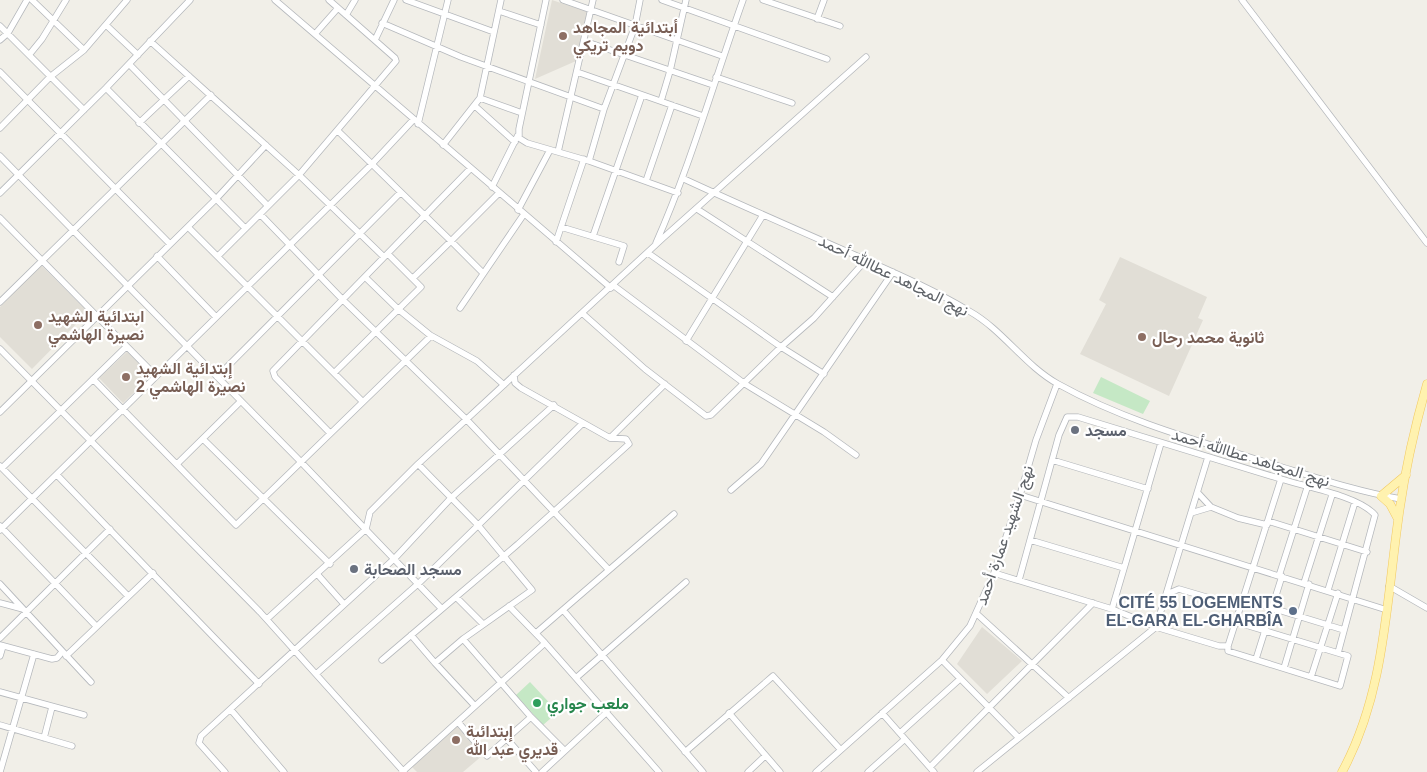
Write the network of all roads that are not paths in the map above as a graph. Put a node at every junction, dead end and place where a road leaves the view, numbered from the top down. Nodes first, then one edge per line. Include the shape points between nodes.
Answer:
1 (27, 0) edge
2 (32, 0) edge
3 (66, 0) edge
4 (125, 0) edge
5 (190, 0) edge
6 (275, 0) edge
7 (286, 0) edge
8 (329, 0) edge
9 (355, 0) edge
10 (394, 0) edge
11 (406, 0) edge
12 (448, 0) edge
13 (501, 0) edge
14 (546, 0) edge
15 (563, 0) edge
16 (593, 0) edge
17 (640, 0) edge
18 (662, 0) edge
19 (686, 0) edge
20 (743, 0) edge
21 (763, 0) edge
22 (785, 0) edge
23 (824, 0) edge
24 (1242, 0) edge
25 (282, 6) junction
26 (782, 7) junction
27 (338, 8) junction
28 (684, 8) junction
29 (591, 10) junction
30 (499, 11) junction
31 (444, 14) junction
32 (346, 15) junction
33 (817, 19) junction
34 (54, 21) junction
35 (382, 23) junction
36 (106, 25) junction
37 (541, 25) junction
38 (0, 26) edge
39 (635, 26) junction
40 (734, 26) junction
41 (840, 26) dead end
42 (494, 32) junction
43 (8, 33) junction
44 (315, 34) junction
45 (0, 40) edge
46 (374, 40) junction
47 (678, 40) junction
48 (150, 41) junction
49 (584, 41) junction
50 (437, 48) junction
51 (84, 50) junction
52 (29, 55) junction
53 (138, 55) junction
54 (625, 55) junction
55 (722, 56) junction
56 (866, 57) dead end
57 (828, 59) dead end
58 (129, 64) junction
59 (486, 66) junction
60 (670, 71) junction
61 (0, 72) edge
62 (578, 72) junction
63 (189, 76) junction
64 (50, 77) junction
65 (716, 77) junction
66 (529, 82) junction
67 (614, 85) junction
68 (712, 85) junction
69 (375, 86) junction
70 (106, 88) junction
71 (211, 95) junction
72 (642, 95) junction
73 (572, 97) junction
74 (480, 98) junction
75 (162, 99) junction
76 (661, 101) junction
77 (27, 102) junction
78 (792, 103) dead end
79 (672, 105) junction
80 (475, 106) junction
81 (604, 109) junction
82 (84, 110) junction
83 (522, 113) junction
84 (703, 116) junction
85 (184, 121) junction
86 (416, 121) junction
87 (139, 123) junction
88 (1, 124) edge
89 (338, 131) junction
90 (60, 134) junction
91 (518, 135) junction
92 (515, 142) junction
93 (160, 144) junction
94 (266, 145) junction
95 (443, 145) junction
96 (550, 150) junction
97 (558, 152) junction
98 (0, 156) edge
99 (586, 160) junction
100 (371, 165) junction
101 (471, 168) junction
102 (616, 170) junction
103 (18, 175) junction
104 (238, 175) junction
105 (299, 175) junction
106 (684, 179) junction
107 (646, 181) junction
108 (492, 187) junction
109 (114, 189) junction
110 (0, 193) edge
111 (400, 193) junction
112 (499, 193) junction
113 (678, 193) junction
114 (714, 193) junction
115 (216, 199) junction
116 (268, 206) junction
117 (330, 206) junction
118 (697, 209) junction
119 (518, 210) junction
120 (260, 214) junction
121 (524, 214) junction
122 (763, 215) junction
123 (424, 217) junction
124 (0, 218) edge
125 (561, 226) junction
126 (188, 227) junction
127 (246, 228) junction
128 (72, 230) junction
129 (359, 234) junction
130 (593, 236) junction
131 (451, 241) junction
132 (556, 242) junction
133 (748, 242) junction
134 (1427, 243) edge
135 (170, 244) junction
136 (289, 246) junction
137 (655, 246) junction
138 (648, 253) junction
139 (157, 256) junction
140 (218, 256) junction
141 (386, 256) junction
142 (41, 260) junction
143 (866, 260) junction
144 (619, 262) dead end
145 (893, 272) junction
146 (484, 273) junction
147 (320, 275) junction
148 (365, 277) junction
149 (414, 278) junction
150 (128, 286) junction
151 (247, 286) junction
152 (612, 286) junction
153 (833, 297) junction
154 (711, 298) junction
155 (343, 300) junction
156 (0, 302) edge
157 (460, 308) dead end
158 (398, 309) junction
159 (582, 313) junction
160 (96, 316) junction
161 (216, 317) junction
162 (277, 317) junction
163 (376, 332) junction
164 (431, 336) junction
165 (686, 340) junction
166 (302, 341) junction
167 (186, 346) junction
168 (781, 346) junction
169 (126, 347) junction
170 (0, 349) edge
171 (406, 361) junction
172 (334, 374) junction
173 (824, 374) junction
174 (514, 375) junction
175 (156, 376) junction
176 (217, 377) junction
177 (93, 379) junction
178 (32, 380) junction
179 (665, 384) junction
180 (745, 384) junction
181 (1057, 384) junction
182 (1427, 384) edge
183 (504, 385) junction
184 (241, 401) junction
185 (362, 402) junction
186 (554, 405) junction
187 (122, 409) junction
188 (61, 411) junction
189 (0, 412) edge
190 (796, 415) junction
191 (466, 420) junction
192 (583, 423) junction
193 (330, 434) junction
194 (610, 438) junction
195 (203, 439) junction
196 (91, 440) junction
197 (1161, 443) junction
198 (499, 454) junction
199 (856, 455) dead end
200 (1208, 457) junction
201 (1052, 460) junction
202 (301, 462) junction
203 (177, 464) junction
204 (418, 464) junction
205 (1, 467) edge
206 (57, 475) junction
207 (1406, 475) junction
208 (523, 479) junction
209 (1281, 479) junction
210 (1148, 488) junction
211 (1307, 488) junction
212 (731, 490) dead end
213 (1198, 493) junction
214 (1020, 495) junction
215 (1332, 495) junction
216 (1381, 496) junction
217 (264, 498) junction
218 (451, 498) junction
219 (32, 499) junction
220 (1401, 499) junction
221 (1041, 502) junction
222 (1355, 502) junction
223 (1211, 507) junction
224 (553, 513) junction
225 (674, 514) dead end
226 (1191, 514) junction
227 (1398, 520) junction
228 (1268, 523) junction
229 (477, 524) junction
230 (1, 528) edge
231 (110, 529) junction
232 (366, 529) junction
233 (1294, 529) junction
234 (1135, 531) junction
235 (1318, 537) junction
236 (1030, 540) junction
237 (1343, 544) junction
238 (1182, 545) junction
239 (1367, 552) junction
240 (86, 554) junction
241 (504, 556) junction
242 (395, 558) junction
243 (330, 564) junction
244 (1253, 567) junction
245 (1124, 568) junction
246 (609, 570) junction
247 (153, 573) junction
248 (994, 574) junction
249 (318, 575) junction
250 (1172, 576) junction
251 (1280, 576) junction
252 (1019, 580) junction
253 (686, 582) dead end
254 (55, 583) junction
255 (419, 583) junction
256 (0, 584) edge
257 (1306, 584) junction
258 (1389, 586) junction
259 (1179, 590) junction
260 (1328, 590) junction
261 (1338, 593) junction
262 (1167, 594) junction
263 (128, 596) junction
264 (456, 597) junction
265 (1354, 598) junction
266 (1243, 599) junction
267 (0, 603) edge
268 (1092, 603) junction
269 (343, 604) junction
270 (509, 606) junction
271 (441, 608) junction
272 (1240, 608) junction
273 (1272, 608) junction
274 (1427, 608) edge
275 (1112, 609) junction
276 (563, 610) junction
277 (1387, 610) junction
278 (26, 611) junction
279 (976, 614) junction
280 (1300, 617) junction
281 (267, 619) junction
282 (1236, 622) junction
283 (483, 624) junction
284 (96, 626) junction
285 (1328, 626) junction
286 (1156, 627) junction
287 (1344, 630) junction
288 (1265, 631) junction
289 (536, 634) junction
290 (411, 635) junction
291 (0, 638) edge
292 (463, 639) junction
293 (1293, 639) junction
294 (545, 643) junction
295 (2, 645) edge
296 (1228, 646) junction
297 (294, 648) junction
298 (1321, 648) junction
299 (1338, 652) junction
300 (34, 654) junction
301 (64, 654) junction
302 (0, 656) edge
303 (602, 656) junction
304 (1256, 659) junction
305 (382, 660) dead end
306 (942, 660) junction
307 (435, 663) junction
308 (1031, 665) junction
309 (1284, 668) junction
310 (316, 674) junction
311 (577, 677) junction
312 (1312, 677) junction
313 (960, 679) junction
314 (91, 682) dead end
315 (502, 683) junction
316 (259, 684) junction
317 (0, 692) edge
318 (21, 698) junction
319 (1069, 698) junction
320 (475, 706) junction
321 (52, 707) junction
322 (989, 708) junction
323 (231, 710) junction
324 (607, 712) junction
325 (729, 713) junction
326 (882, 713) junction
327 (84, 715) dead end
328 (532, 717) junction
329 (458, 722) junction
330 (0, 724) edge
331 (12, 728) junction
332 (900, 733) junction
333 (44, 738) junction
334 (1019, 738) junction
335 (507, 739) junction
336 (905, 739) junction
337 (72, 746) dead end
338 (840, 749) junction
339 (564, 750) junction
340 (685, 752) junction
341 (765, 756) junction
342 (2, 760) edge
343 (932, 770) edge
344 (281, 771) edge
345 (0, 772) edge
346 (225, 772) edge
347 (403, 772) edge
348 (536, 772) edge
349 (542, 772) edge
350 (659, 772) edge
351 (702, 772) edge
352 (748, 772) edge
353 (780, 772) edge
354 (816, 772) edge
355 (868, 772) edge
356 (977, 772) edge
357 (1342, 772) edge

1 - 43 street
2 - 34 street
3 - 34 street
4 - 36 street
5 - 48 street
6 - 25 street
7 - 25 street
8 - 27 street
9 - 32 street
10 - 35 street
11 - 31 street
12 - 31 street
13 - 30 street
14 - 37 street
15 - 29 street
16 - 29 street
17 - 39 street
18 - 28 street
19 - 28 street
20 - 40 street
21 - 26 street
22 - 26 street
23 - 33 street
24 - 134 street
25 - 44 street
26 - 33 street
27 - 32 street
27 - 44 street
28 - 40 street
28 - 47 street
29 - 39 street
29 - 49 street
30 - 37 street
30 - 42 street
31 - 42 street
31 - 50 street
32 - 46 street
33 - 41 street
34 - 51 street
34 - 52 street
35 - 46 street
35 - 50 street
36 - 51 street
36 - 53 street
37 - 66 street
38 - 43 street
39 - 47 street
39 - 54 street
40 - 55 street
40 - 57 street
42 - 59 street
43 - 45 street
43 - 52 street
44 - 69 street
46 - 69 street via 396,60
47 - 55 street
47 - 60 street
48 - 53 street
48 - 63 street
49 - 54 street
49 - 62 street
50 - 59 street
50 - 86 street
51 - 64 street
52 - 64 street
53 - 58 street
54 - 60 street
54 - 67 street
55 - 65 street
56 - 114 street
58 - 70 street
58 - 75 street
59 - 66 street
59 - 74 street
60 - 68 street
60 - 76 street
61 - 77 street
62 - 67 street
62 - 73 street
63 - 71 street
63 - 75 street
64 - 77 street
64 - 82 street
65 - 68 street
65 - 78 street
66 - 73 street
66 - 83 street
67 - 72 street
67 - 81 street
68 - 84 street
69 - 86 street
69 - 89 street
70 - 82 street
70 - 87 street
71 - 85 street
71 - 94 street
72 - 76 street
72 - 102 street
73 - 81 street
73 - 97 street
74 - 80 street
74 - 83 street
75 - 85 street
75 - 87 street
76 - 79 street
77 - 88 street
77 - 90 street
79 - 84 street
79 - 107 street
80 - 92 street
80 - 95 street
81 - 99 street
82 - 90 street
83 - 91 street
84 - 106 street
85 - 93 street
85 - 104 street
86 - 95 street
86 - 100 street
87 - 93 street
89 - 100 street
89 - 105 street
90 - 103 street
90 - 109 street
91 - 92 street
91 - 96 street via 524,142
92 - 108 street
93 - 109 street
93 - 115 street
94 - 104 street
94 - 105 street
95 - 101 street
96 - 97 street
96 - 119 street
97 - 99 street
98 - 103 street
99 - 102 street
99 - 125 street
100 - 111 street
100 - 117 street
101 - 108 street
101 - 123 street
102 - 107 street
102 - 130 street
103 - 110 street
103 - 128 street
104 - 115 street
104 - 116 street
105 - 116 street
105 - 117 street
106 - 113 street
106 - 114 street, نهج المجاهد عطاالله أحمد
107 - 113 street
108 - 112 street
109 - 128 street
109 - 135 street
111 - 123 street
111 - 129 street
112 - 119 street
112 - 131 street
113 - 137 street
114 - 118 street
114 - 122 street, نهج المجاهد عطاالله أحمد
115 - 126 street
115 - 127 street
116 - 120 street
117 - 129 street
117 - 136 street
118 - 133 street
118 - 137 street
119 - 121 street
120 - 127 street
120 - 136 street
121 - 132 street
121 - 146 street
122 - 133 street
122 - 143 street, نهج المجاهد عطاالله أحمد
123 - 131 street
123 - 141 street
124 - 142 street
125 - 130 street
125 - 132 street
126 - 135 street
126 - 140 street
127 - 140 street
128 - 142 street
128 - 150 street
129 - 141 street
129 - 147 street
130 - 144 street via 624,246
131 - 146 street
131 - 149 street
132 - 152 street
133 - 153 street
133 - 154 street
135 - 139 street
136 - 147 street
136 - 151 street
137 - 138 street
138 - 152 street
138 - 154 street
139 - 150 street
139 - 161 street
140 - 151 street
141 - 148 street
141 - 149 street
142 - 156 street
142 - 160 street
143 - 145 street, نهج المجاهد عطاالله أحمد
143 - 153 street
145 - 173 street
145 - 181 street, نهج المجاهد عطاالله أحمد via 970,311
146 - 157 street
147 - 155 street
147 - 162 street
148 - 155 street
148 - 158 street
149 - 158 street via 421,287
150 - 160 street
150 - 167 street
151 - 161 street
151 - 162 street
152 - 159 street
152 - 165 street
153 - 168 street
154 - 165 street
154 - 168 street
155 - 163 street
155 - 166 street
158 - 163 street
158 - 164 street
159 - 174 street
159 - 179 street
160 - 169 street
160 - 178 street
161 - 167 street
162 - 166 street
162 - 176 street
163 - 171 street
163 - 172 street
164 - 171 street
164 - 183 street via 476,361
165 - 180 street
166 - 172 street
166 - 193 street via 273,373
167 - 175 street
167 - 176 street
168 - 173 street
168 - 180 street
169 - 175 street
169 - 177 street
170 - 178 street
171 - 185 street
171 - 191 street
172 - 185 street
173 - 190 street
174 - 183 street
174 - 186 street via 515,383
175 - 187 street
176 - 184 street
177 - 187 street
177 - 188 street
178 - 188 street
178 - 189 street
179 - 180 street via 706,416 715,413
179 - 194 street
180 - 190 street
181 - 214 street, نهج الشهيد عمارة أحمد
181 - 216 street, نهج المجاهد عطاالله أحمد via 1120,414 1166,431
182 - 207 main road
183 - 191 street
184 - 195 street
184 - 202 street
185 - 193 street
186 - 192 street
186 - 198 street
187 - 196 street
187 - 203 street
188 - 196 street
188 - 205 street
190 - 199 street
190 - 212 street via 761,464
191 - 198 street
191 - 204 street
192 - 194 street
192 - 208 street
193 - 202 street
194 - 224 street via 626,439 629,444
195 - 203 street
195 - 217 street
196 - 206 street
196 - 281 street
197 - 200 street
197 - 201 street via 1070,416 1063,421
197 - 210 street
198 - 208 street
198 - 218 street
200 - 209 street
200 - 213 street
201 - 210 street
201 - 221 street
202 - 217 street
202 - 232 street
203 - 217 street via 236,525
204 - 218 street
204 - 232 street via 370,512
205 - 219 street
206 - 219 street
206 - 231 street
207 - 216 main road
207 - 220 main road
208 - 224 street
208 - 229 street
209 - 211 street
209 - 228 street
210 - 234 street
211 - 215 street
211 - 233 street
213 - 223 street
213 - 226 street
214 - 221 street
214 - 248 street, نهج الشهيد عمارة أحمد
215 - 222 street
215 - 235 street
216 - 220 street, نهج المجاهد عطاالله أحمد
216 - 227 main road via 1390,504
217 - 243 street
218 - 229 street
218 - 242 street
219 - 230 street
219 - 240 street
220 - 227 main road
221 - 234 street
221 - 236 street
222 - 237 street
222 - 239 street via 1368,508 1376,518
223 - 226 street
223 - 228 street via 1238,518
224 - 241 street
224 - 246 street
225 - 246 street
226 - 238 street
227 - 258 main road
228 - 233 street
228 - 244 street
229 - 241 street
229 - 255 street
230 - 254 street
231 - 240 street
231 - 247 street
232 - 242 street
232 - 243 street
233 - 235 street
233 - 251 street
234 - 238 street
234 - 245 street
235 - 237 street
235 - 257 street
236 - 245 street
236 - 252 street
237 - 239 street
237 - 260 street
238 - 244 street
238 - 250 street
239 - 265 street
240 - 254 street
240 - 263 street
241 - 264 street
241 - 270 street via 532,590
242 - 255 street
242 - 269 street
243 - 249 street
244 - 251 street
244 - 266 street
245 - 275 street
246 - 276 street
247 - 263 street
247 - 316 street
248 - 252 street
248 - 279 street, نهج الشهيد عمارة أحمد
249 - 269 street
249 - 281 street
250 - 259 street
250 - 262 street
251 - 257 street
251 - 273 street
252 - 268 street
253 - 303 street
254 - 278 street
254 - 284 street
255 - 271 street
255 - 310 street
256 - 278 street
257 - 260 street
257 - 280 street
258 - 274 street
258 - 277 main road
259 - 262 street
259 - 272 street
260 - 261 street
261 - 265 street
261 - 285 street
262 - 286 street
263 - 284 street
264 - 271 street
264 - 283 street
265 - 277 street
265 - 287 street
266 - 272 street
266 - 273 street
267 - 278 street
268 - 275 street
268 - 308 street
269 - 297 street
270 - 283 street
270 - 289 street
271 - 290 street
272 - 282 street
273 - 280 street
273 - 288 street
275 - 286 street
276 - 289 street
276 - 303 street
277 - 357 main road via 1372,698 1360,735
278 - 291 street
278 - 301 street
279 - 306 street, نهج الشهيد عمارة أحمد via 962,638
279 - 308 street
280 - 285 street
280 - 293 street
281 - 297 street
282 - 288 street
282 - 296 street
283 - 292 street
284 - 301 street
285 - 287 street
285 - 298 street
286 - 296 street
286 - 319 street
287 - 299 street
288 - 293 street
288 - 304 street
289 - 294 street
290 - 305 street
290 - 307 street
292 - 307 street
292 - 315 street
293 - 298 street
293 - 309 street
294 - 311 street
294 - 315 street
295 - 300 street
295 - 302 street
296 - 304 street via 1228,651
297 - 310 street
297 - 316 street
298 - 299 street
298 - 312 street
299 - 312 street via 1348,656 1340,686
300 - 301 street via 54,659
300 - 318 street
301 - 314 street
303 - 311 street
303 - 340 street
304 - 309 street
306 - 313 street
306 - 326 street, نهج الشهيد عمارة أحمد
307 - 320 street
308 - 319 street
308 - 322 street
309 - 312 street
310 - 347 street
311 - 324 street
313 - 322 street
313 - 332 street
315 - 320 street
315 - 328 street
316 - 323 street
317 - 318 street
318 - 321 street
318 - 331 street
319 - 334 street
320 - 329 street
321 - 327 street
321 - 333 street
322 - 334 street
322 - 343 street
323 - 344 street
323 - 346 street via 198,740
324 - 339 street
324 - 350 street
325 - 338 street via 771,676 776,677
325 - 340 street
325 - 341 street
326 - 332 street
326 - 338 street, نهج الشهيد عمارة أحمد
328 - 335 street
328 - 339 street
329 - 335 street via 487,756
329 - 347 street
330 - 331 street
331 - 333 street
331 - 342 street
332 - 336 street
333 - 337 street
334 - 356 street
335 - 348 street
336 - 343 street
336 - 355 street
338 - 354 street, نهج الشهيد عمارة أحمد
339 - 349 street
340 - 351 street
341 - 352 street
341 - 353 street
342 - 345 street

